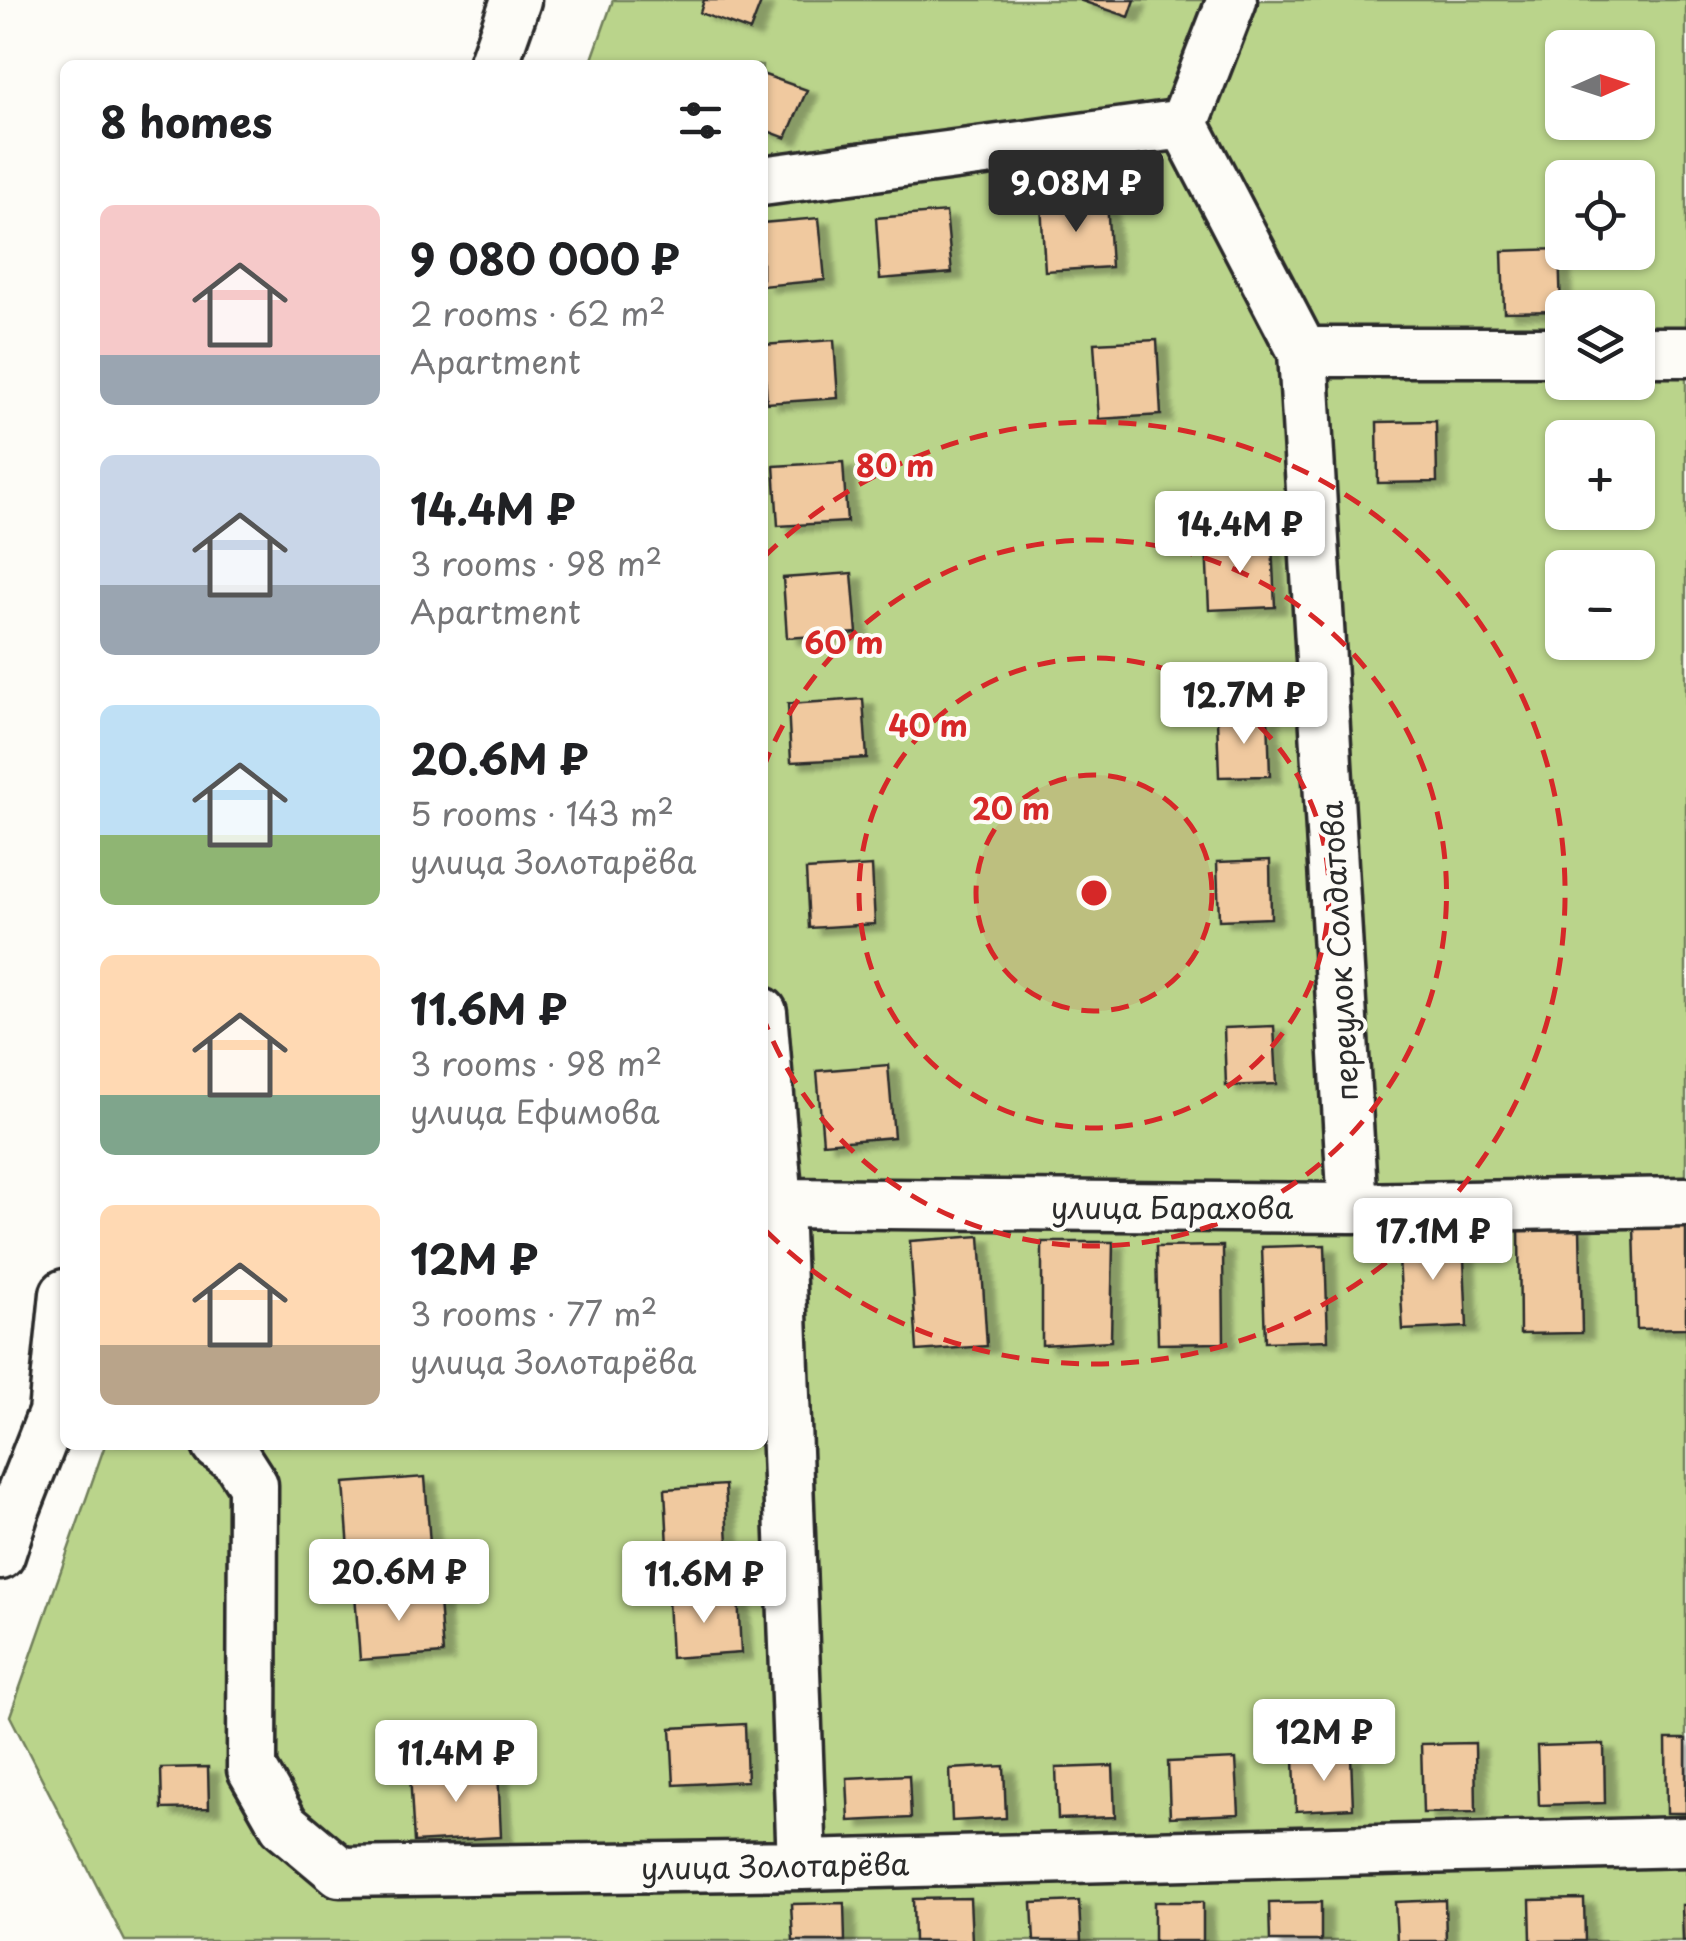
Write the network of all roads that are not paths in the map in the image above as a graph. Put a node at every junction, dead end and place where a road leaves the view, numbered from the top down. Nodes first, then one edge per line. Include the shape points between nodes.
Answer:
1 (516, 0) edge
2 (1232, 0) edge
3 (495, 60) edge
4 (1184, 124) junction
5 (768, 180) edge
6 (1303, 352) junction
7 (1545, 352) edge
8 (1655, 352) edge
9 (1686, 352) edge
10 (768, 1084) edge
11 (1686, 1202) edge
12 (778, 1203) junction
13 (1354, 1208) junction
14 (59, 1414) edge
15 (224, 1450) edge
16 (0, 1555) edge
17 (1686, 1842) edge
18 (802, 1865) junction

1 - 3 street
2 - 4 street
4 - 5 street
4 - 6 street, переулок Солдатова
6 - 7 street
6 - 13 street, переулок Солдатова
8 - 9 street
10 - 12 street
11 - 13 street, улица Барахова
12 - 13 street, улица Барахова
12 - 18 street
14 - 16 street
15 - 18 street, улица Золотарёва via 253,1485 252,1769 284,1825 340,1872
17 - 18 street, улица Золотарёва

